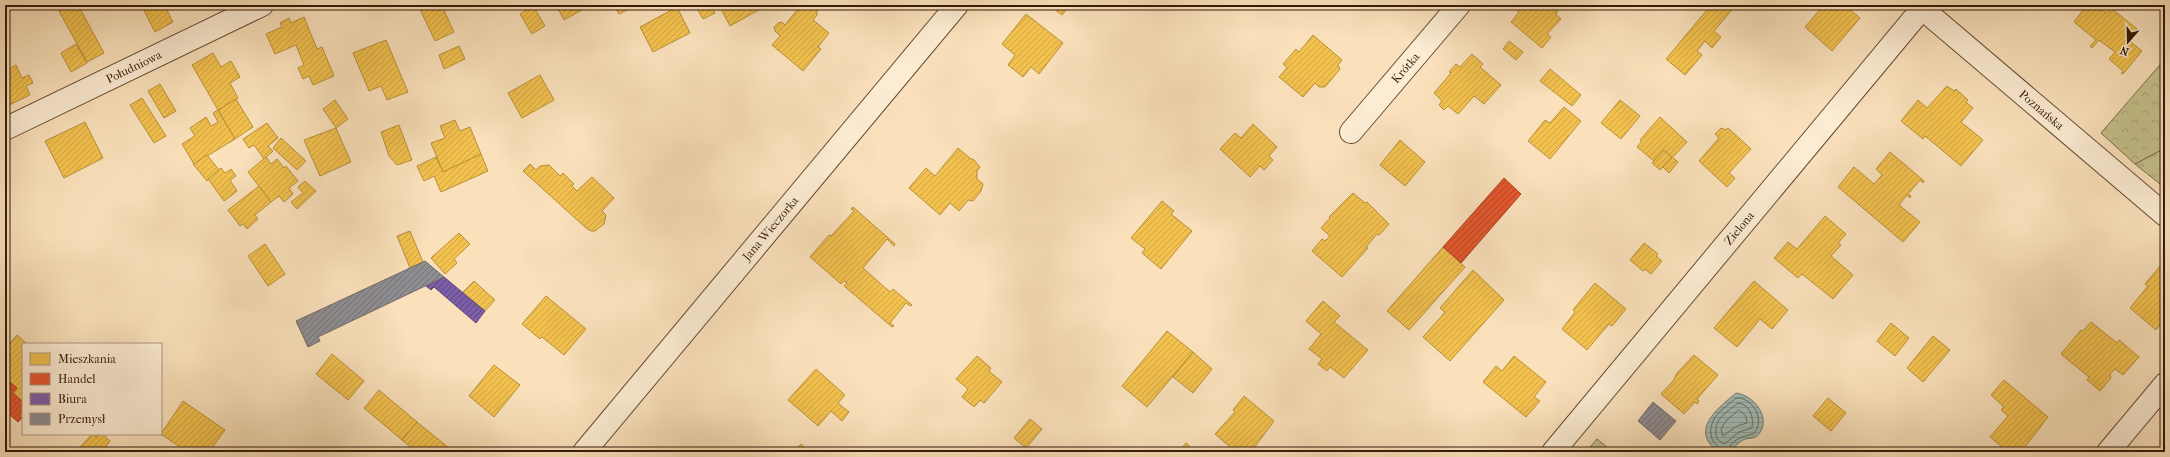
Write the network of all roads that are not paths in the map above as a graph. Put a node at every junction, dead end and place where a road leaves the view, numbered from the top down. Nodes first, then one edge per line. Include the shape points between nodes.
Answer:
1 (262, 5) edge
2 (957, 5) edge
3 (1459, 5) edge
4 (1922, 6) edge
5 (5, 129) edge
6 (1352, 132) dead end
7 (2165, 216) edge
8 (2165, 384) edge
9 (584, 452) edge
10 (1554, 452) edge
11 (2108, 452) edge

1 - 5 street, Południowa
2 - 9 street, Jana Wieczorka
3 - 6 street, Krótka
4 - 7 street, Poznańska
4 - 10 street, Zielona
8 - 11 street

